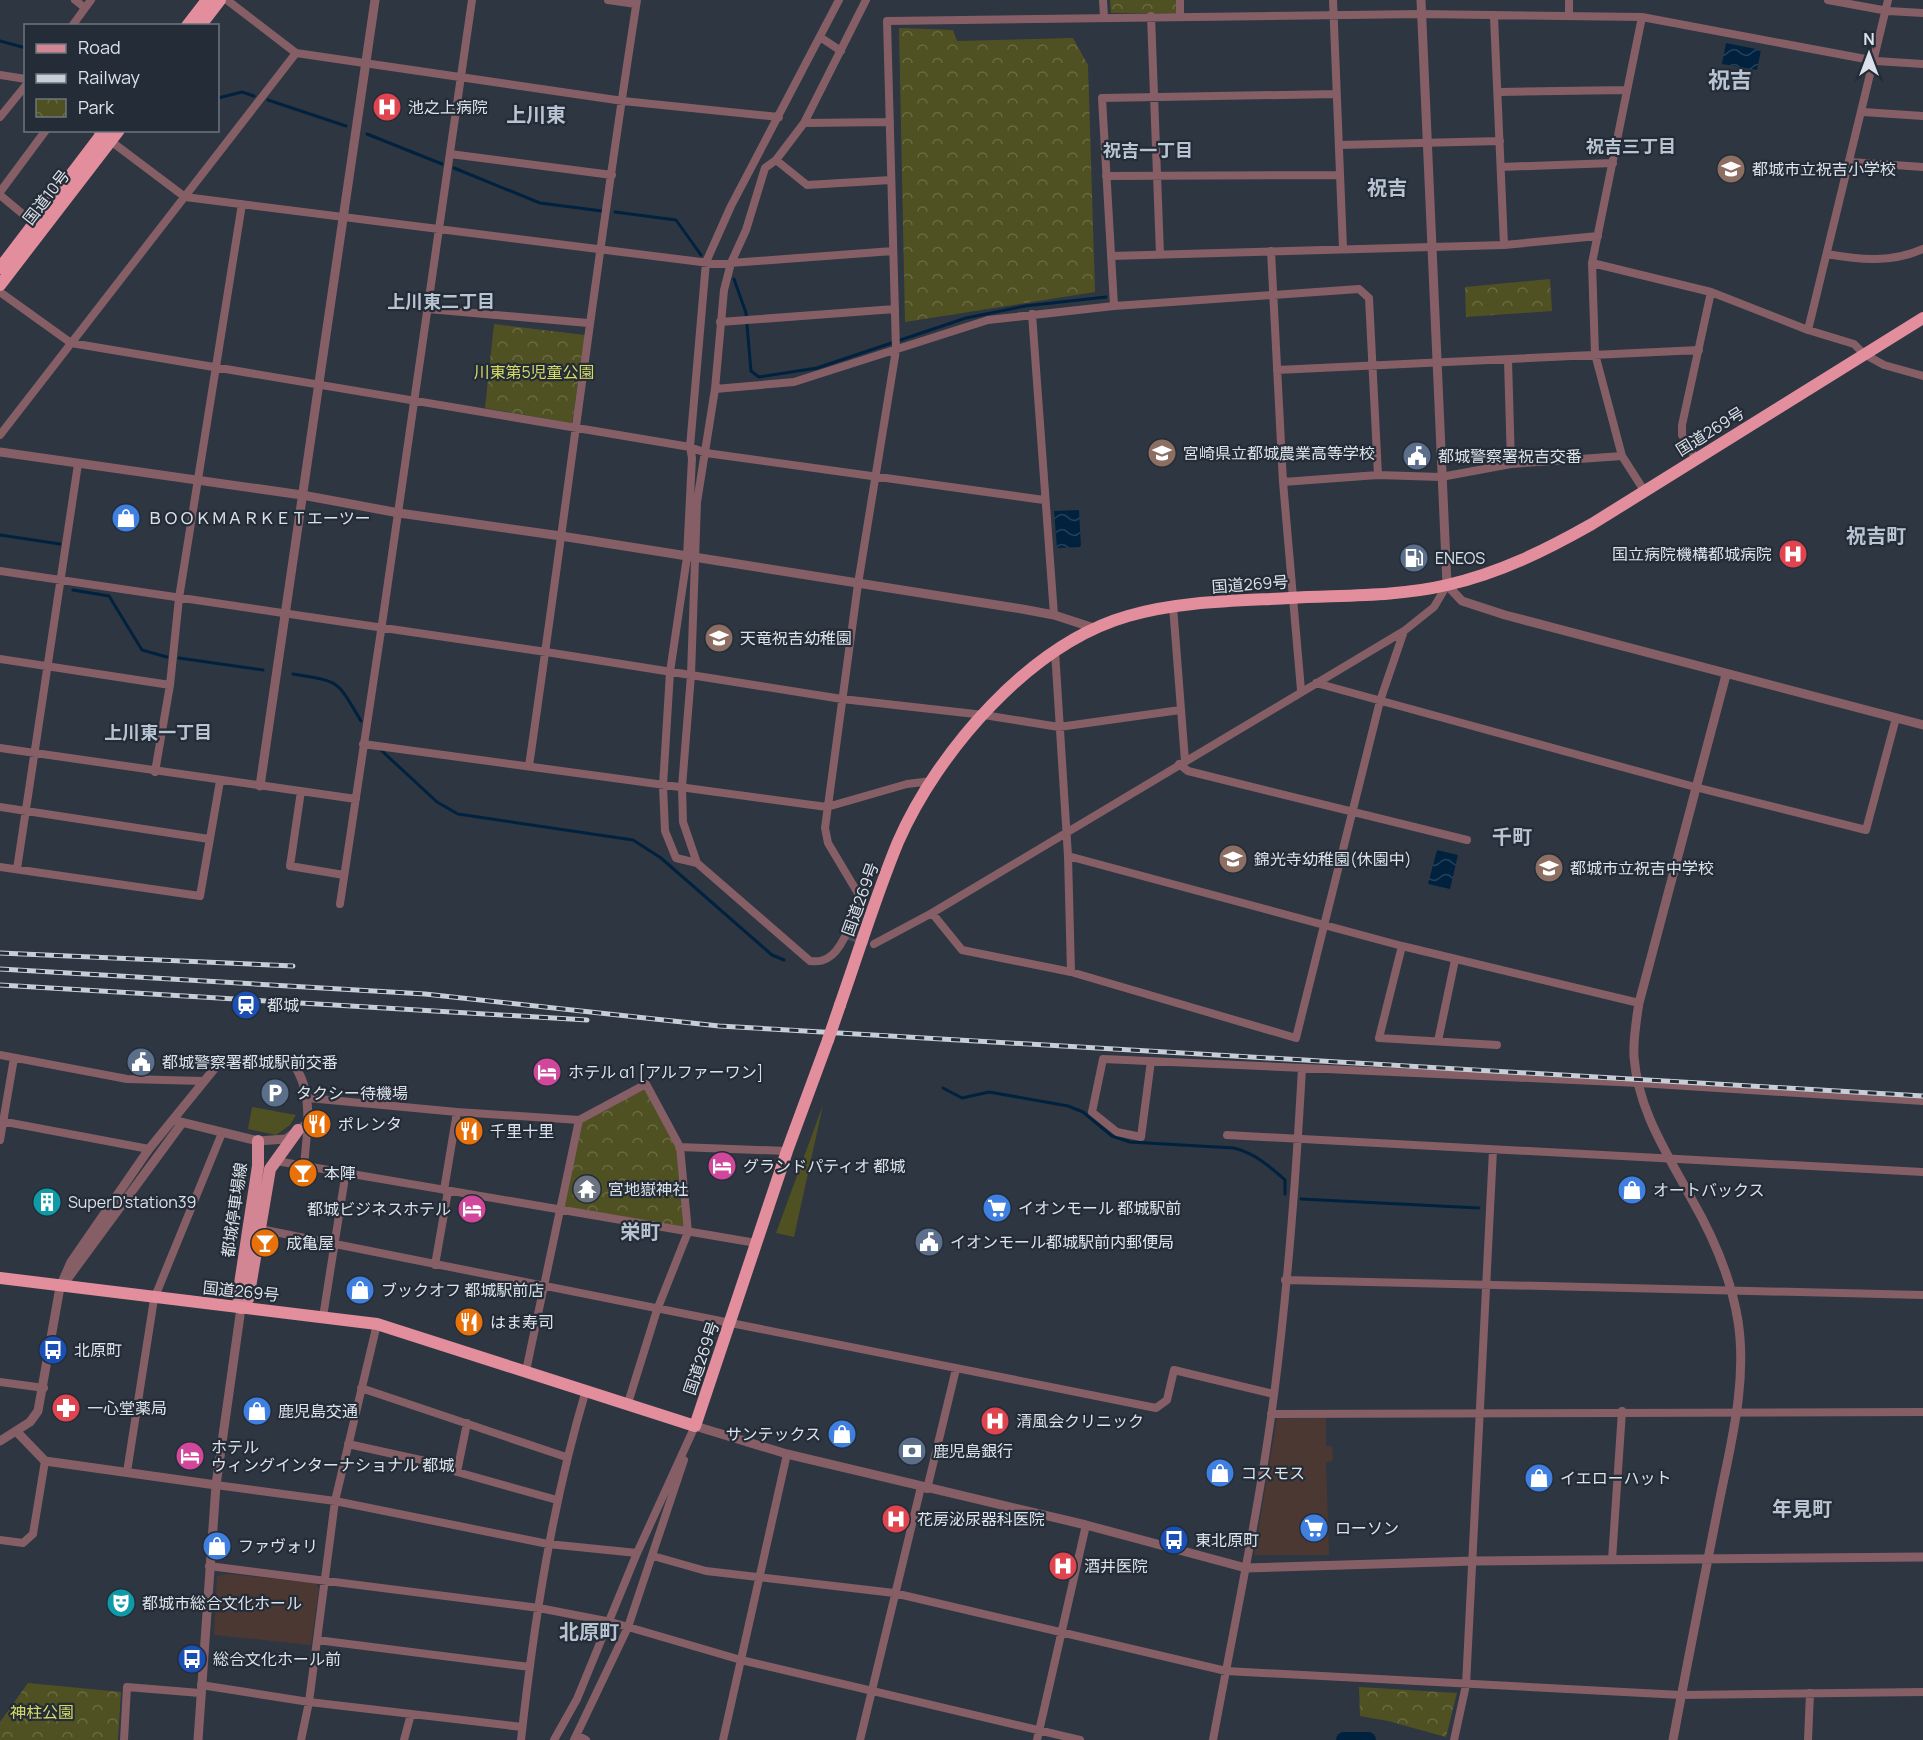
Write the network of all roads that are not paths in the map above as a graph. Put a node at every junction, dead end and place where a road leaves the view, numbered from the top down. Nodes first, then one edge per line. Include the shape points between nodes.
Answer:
1 (75, 0) edge
2 (92, 0) edge
3 (207, 0) edge
4 (220, 0) edge
5 (227, 0) edge
6 (375, 0) edge
7 (472, 0) edge
8 (608, 0) edge
9 (839, 0) edge
10 (866, 0) edge
11 (1103, 0) edge
12 (1180, 0) edge
13 (1333, 0) edge
14 (1421, 0) edge
15 (1569, 0) edge
16 (1828, 0) edge
17 (1888, 0) edge
18 (636, 2) edge
19 (85, 8) junction
20 (1888, 10) junction
21 (1923, 13) edge
22 (1421, 14) junction
23 (1151, 16) junction
24 (1180, 16) junction
25 (1334, 16) junction
26 (1569, 16) junction
27 (1104, 17) junction
28 (1494, 17) junction
29 (1642, 17) junction
30 (73, 24) edge
31 (189, 24) edge
32 (202, 24) edge
33 (820, 37) junction
34 (841, 51) junction
35 (296, 52) junction
36 (1876, 61) junction
37 (366, 62) junction
38 (1923, 64) edge
39 (0, 75) edge
40 (461, 77) junction
41 (24, 79) edge
42 (24, 87) edge
43 (1627, 90) junction
44 (1498, 92) junction
45 (1336, 94) junction
46 (1154, 97) junction
47 (623, 101) junction
48 (1863, 112) junction
49 (1923, 116) edge
50 (0, 117) edge
51 (780, 117) junction
52 (890, 122) junction
53 (804, 123) junction
54 (45, 132) edge
55 (103, 134) edge
56 (1427, 141) junction
57 (1500, 141) junction
58 (1339, 145) junction
59 (450, 154) junction
60 (776, 160) junction
61 (1850, 162) junction
62 (1612, 163) junction
63 (1501, 166) junction
64 (1923, 167) edge
65 (1340, 175) junction
66 (612, 176) junction
67 (1106, 176) junction
68 (1157, 176) junction
69 (891, 180) junction
70 (0, 194) edge
71 (185, 197) junction
72 (243, 204) junction
73 (344, 218) junction
74 (39, 226) junction
75 (439, 230) junction
76 (1598, 236) junction
77 (1504, 245) junction
78 (1431, 246) junction
79 (1343, 248) junction
80 (602, 249) junction
81 (1923, 249) edge
82 (893, 251) junction
83 (1270, 251) junction
84 (1160, 254) junction
85 (1827, 254) junction
86 (1111, 256) junction
87 (706, 262) junction
88 (731, 262) junction
89 (1592, 263) junction
90 (0, 268) edge
91 (0, 285) edge
92 (0, 291) edge
93 (1711, 292) junction
94 (1273, 294) junction
95 (1114, 306) junction
96 (428, 309) junction
97 (895, 309) junction
98 (1032, 314) junction
99 (1923, 318) edge
100 (720, 322) junction
101 (588, 323) junction
102 (1808, 330) junction
103 (71, 343) junction
104 (896, 350) junction
105 (1699, 350) junction
106 (1595, 354) junction
107 (1864, 354) junction
108 (1508, 360) junction
109 (1437, 363) junction
110 (1371, 366) junction
111 (217, 368) junction
112 (1277, 370) junction
113 (1923, 376) edge
114 (319, 387) junction
115 (715, 389) junction
116 (415, 402) junction
117 (576, 429) junction
118 (0, 435) edge
119 (690, 447) junction
120 (0, 452) edge
121 (706, 453) junction
122 (1622, 456) junction
123 (1696, 459) junction
124 (78, 464) junction
125 (1510, 464) junction
126 (875, 475) junction
127 (1378, 475) junction
128 (1441, 477) junction
129 (200, 481) junction
130 (1283, 482) junction
131 (1644, 492) junction
132 (302, 495) junction
133 (1044, 500) junction
134 (399, 513) junction
135 (561, 536) junction
136 (691, 558) junction
137 (0, 571) edge
138 (62, 580) junction
139 (858, 584) junction
140 (1447, 585) junction
141 (179, 598) junction
142 (1292, 598) junction
143 (1173, 606) junction
144 (286, 615) junction
145 (1054, 615) junction
146 (1094, 628) junction
147 (379, 629) junction
148 (1404, 631) junction
149 (1055, 649) junction
150 (546, 652) junction
151 (0, 659) edge
152 (49, 666) junction
153 (670, 672) junction
154 (691, 675) junction
155 (1726, 675) junction
156 (1316, 682) junction
157 (170, 685) junction
158 (1301, 690) junction
159 (842, 699) junction
160 (1380, 701) junction
161 (1180, 710) junction
162 (984, 715) junction
163 (1896, 718) junction
164 (1923, 725) edge
165 (1059, 727) junction
166 (363, 744) junction
167 (0, 748) edge
168 (36, 753) junction
169 (1182, 763) junction
170 (529, 766) junction
171 (155, 772) junction
172 (220, 781) junction
173 (932, 781) junction
174 (260, 786) junction
175 (663, 786) junction
176 (1695, 787) junction
177 (682, 788) junction
178 (301, 791) junction
179 (356, 799) junction
180 (0, 807) edge
181 (827, 807) junction
182 (27, 810) junction
183 (1354, 811) junction
184 (1066, 833) junction
185 (209, 839) junction
186 (1467, 840) dead end
187 (1068, 856) junction
188 (697, 862) junction
189 (0, 867) edge
190 (17, 869) junction
191 (344, 875) junction
192 (340, 904) dead end
193 (932, 913) junction
194 (1326, 927) junction
195 (874, 944) dead end
196 (1402, 946) junction
197 (1455, 960) junction
198 (1071, 972) junction
199 (1639, 1003) junction
200 (1438, 1041) junction
201 (1497, 1045) dead end
202 (0, 1055) edge
203 (14, 1058) junction
204 (1151, 1061) junction
205 (1302, 1068) junction
206 (203, 1081) junction
207 (1640, 1083) junction
208 (308, 1098) junction
209 (1923, 1101) edge
210 (457, 1112) junction
211 (579, 1119) junction
212 (177, 1121) junction
213 (2, 1122) edge
214 (303, 1127) junction
215 (222, 1133) junction
216 (1227, 1135) dead end
217 (1299, 1139) junction
218 (0, 1140) edge
219 (258, 1141) junction
220 (679, 1147) junction
221 (149, 1149) junction
222 (1493, 1150) junction
223 (787, 1151) junction
224 (1668, 1159) junction
225 (276, 1161) junction
226 (304, 1166) junction
227 (346, 1171) junction
228 (1923, 1172) edge
229 (446, 1190) junction
230 (560, 1209) junction
231 (260, 1229) junction
232 (688, 1232) junction
233 (756, 1243) junction
234 (336, 1245) junction
235 (435, 1265) junction
236 (0, 1278) edge
237 (1285, 1280) junction
238 (1487, 1285) junction
239 (60, 1287) junction
240 (543, 1287) junction
241 (1732, 1291) junction
242 (1923, 1295) edge
243 (154, 1299) junction
244 (241, 1308) junction
245 (657, 1310) junction
246 (323, 1317) junction
247 (730, 1323) junction
248 (377, 1324) junction
249 (956, 1369) junction
250 (526, 1371) junction
251 (0, 1382) edge
252 (44, 1388) junction
253 (361, 1388) junction
254 (586, 1390) junction
255 (1274, 1394) junction
256 (628, 1403) junction
257 (1481, 1411) junction
258 (1622, 1412) junction
259 (1737, 1412) junction
260 (1923, 1412) edge
261 (1271, 1414) junction
262 (467, 1423) junction
263 (695, 1426) junction
264 (17, 1432) junction
265 (0, 1441) edge
266 (348, 1444) junction
267 (787, 1454) junction
268 (566, 1457) junction
269 (45, 1461) junction
270 (458, 1468) junction
271 (127, 1472) junction
272 (216, 1485) junction
273 (924, 1488) junction
274 (557, 1500) junction
275 (335, 1501) junction
276 (1086, 1526) junction
277 (0, 1540) edge
278 (548, 1544) junction
279 (637, 1553) junction
280 (653, 1556) junction
281 (1923, 1557) edge
282 (1708, 1559) junction
283 (1612, 1560) junction
284 (1474, 1562) junction
285 (209, 1566) junction
286 (1246, 1568) junction
287 (760, 1578) junction
288 (325, 1580) junction
289 (894, 1593) junction
290 (538, 1608) junction
291 (611, 1622) junction
292 (628, 1627) junction
293 (1061, 1631) junction
294 (317, 1640) junction
295 (741, 1660) junction
296 (530, 1668) junction
297 (1226, 1671) junction
298 (1466, 1685) junction
299 (200, 1689) junction
300 (871, 1690) junction
301 (1923, 1692) edge
302 (1810, 1693) junction
303 (1681, 1695) junction
304 (309, 1702) junction
305 (411, 1714) junction
306 (522, 1727) junction
307 (1040, 1731) junction
308 (575, 1738) edge
309 (124, 1740) edge
310 (198, 1740) edge
311 (301, 1740) edge
312 (404, 1740) edge
313 (521, 1740) edge
314 (554, 1740) edge
315 (586, 1740) edge
316 (723, 1740) edge
317 (860, 1740) edge
318 (1037, 1740) edge
319 (1080, 1740) edge
320 (1213, 1740) edge
321 (1454, 1740) edge
322 (1673, 1740) edge
323 (1808, 1740) edge

1 - 19 street
2 - 19 street
3 - 31 highway
4 - 32 highway
5 - 35 street
6 - 37 street
7 - 40 street
8 - 18 street
9 - 33 street
10 - 34 street
11 - 27 street
12 - 24 street
13 - 25 street
14 - 22 street
15 - 26 street
16 - 20 street
17 - 20 street
18 - 47 street
19 - 30 street
20 - 21 street
20 - 36 street
22 - 25 street
22 - 28 street
22 - 56 street
23 - 24 street
23 - 27 street
23 - 46 street
24 - 25 street
25 - 45 street
26 - 28 street
26 - 29 street
27 - 52 street via 887,21
28 - 44 street
29 - 36 street
29 - 43 street
33 - 34 street
33 - 51 street
34 - 53 street
35 - 37 street
35 - 71 street
36 - 38 street
36 - 48 street
37 - 40 street
37 - 73 street
39 - 41 street
40 - 47 street
40 - 59 street
42 - 50 street
43 - 44 street
43 - 62 street
44 - 57 street
45 - 46 street
45 - 58 street
46 - 67 street via 1102,98
46 - 68 street
47 - 51 street
47 - 66 street
48 - 49 street
48 - 61 street
51 - 87 street via 731,206
52 - 53 street
52 - 69 street
53 - 60 street
54 - 70 street
55 - 71 street
55 - 74 highway, 国道10号
56 - 57 street
56 - 58 street
56 - 78 street
57 - 63 street
58 - 65 street
59 - 66 street
59 - 75 street
60 - 69 street via 807,185
60 - 88 street via 765,168 746,230
61 - 64 street
61 - 85 street
62 - 63 street
62 - 76 street
63 - 77 street
65 - 68 street
65 - 79 street
66 - 80 street
67 - 68 street
67 - 86 street
68 - 84 street
69 - 82 street
70 - 74 street
71 - 72 street
71 - 103 street
72 - 73 street
72 - 111 street
73 - 75 street
73 - 114 street
74 - 90 highway, 国道10号
74 - 91 highway, 国道10号
75 - 80 street
75 - 96 street
76 - 77 street
76 - 89 street
77 - 78 street
78 - 79 street
78 - 109 street
79 - 83 street
80 - 87 street
80 - 101 street
81 - 85 street via 1893,259
82 - 88 street
82 - 97 street
83 - 84 street
83 - 94 street
84 - 86 street
85 - 102 street
86 - 95 street
87 - 88 street
87 - 119 street
88 - 100 street
89 - 93 street
89 - 106 street
92 - 103 street
93 - 102 street
93 - 105 street
94 - 95 street
94 - 110 street via 1359,289 1365,292 1369,298
94 - 112 street
95 - 98 street
96 - 101 street
96 - 116 street
97 - 100 street
97 - 104 street
98 - 104 street via 987,320
98 - 133 street
99 - 107 highway, 国道269号
100 - 115 street
101 - 117 street
102 - 107 street via 1854,344
103 - 111 street
103 - 118 street
104 - 115 street via 794,382
104 - 126 street
105 - 106 street
105 - 123 street via 1682,435
106 - 108 street
106 - 122 street
107 - 113 street via 1884,365
107 - 123 highway, 国道269号
108 - 109 street
108 - 125 street
109 - 110 street
109 - 128 street
110 - 112 street
110 - 127 street
111 - 114 street
111 - 129 street
112 - 130 street
114 - 116 street
114 - 132 street
115 - 121 street
116 - 117 street
116 - 134 street
117 - 119 street
117 - 135 street
119 - 121 street
119 - 136 street
120 - 124 street
121 - 126 street
121 - 136 street
122 - 125 street
122 - 131 street
123 - 131 highway, 国道269号
124 - 129 street
124 - 138 street
125 - 128 street
126 - 133 street
126 - 139 street
127 - 128 street
127 - 130 street
128 - 140 street
129 - 132 street
129 - 141 street
130 - 142 street
131 - 140 highway, 国道269号 via 1545,551
132 - 134 street
132 - 144 street
133 - 145 street
134 - 135 street
134 - 147 street
135 - 136 street
135 - 150 street
136 - 139 street
136 - 153 street
136 - 154 street
137 - 138 street
138 - 141 street
138 - 152 street
139 - 145 street
139 - 159 street
140 - 142 highway, 国道269号
140 - 148 street via 1429,612
140 - 155 street via 1462,601
141 - 144 street
141 - 157 street
142 - 143 highway, 国道269号
142 - 158 street
143 - 146 highway, 国道269号
143 - 161 street
144 - 147 street
144 - 174 street
145 - 146 street
146 - 149 highway, 国道269号
147 - 150 street
147 - 166 street
148 - 156 street
148 - 160 street
149 - 162 highway, 国道269号
149 - 165 street
150 - 153 street
150 - 170 street
151 - 152 street
152 - 157 street
152 - 168 street
153 - 154 street
153 - 175 street
154 - 159 street
154 - 177 street
155 - 163 street
155 - 176 street
156 - 158 street
156 - 160 street
157 - 171 street
158 - 169 street
159 - 162 street
159 - 181 street
160 - 176 street
160 - 183 street
161 - 165 street
161 - 169 street
162 - 165 street
162 - 173 highway, 国道269号
163 - 164 street
163 - 176 street via 1866,830
165 - 184 street
166 - 170 street
166 - 179 street
167 - 168 street
168 - 171 street
168 - 182 street
169 - 183 street via 1188,771
169 - 184 street
170 - 175 street
171 - 172 street
172 - 174 street
172 - 185 street
173 - 181 street via 907,784
173 - 223 highway, 国道269号, bridge via 899,840
174 - 178 street
175 - 177 street
175 - 188 street via 663,820 671,849 676,858
176 - 199 street
177 - 181 street
177 - 188 street via 683,822
178 - 179 street
178 - 191 street via 290,866
179 - 191 street
180 - 182 street
181 - 188 street via 828,843 859,895 859,904 847,935 834,954 821,962 810,961
182 - 185 street
182 - 190 street
183 - 186 street
183 - 194 street
184 - 187 street
184 - 193 street
185 - 190 street via 200,896
187 - 194 street
187 - 198 street
189 - 190 street
191 - 192 street
193 - 195 street
193 - 198 street via 962,950
194 - 196 street
194 - 198 street via 1296,1038
196 - 197 street
196 - 200 street via 1379,1038
197 - 199 street
197 - 200 street
199 - 207 street via 1634,1047
200 - 201 street
202 - 203 street
203 - 206 street via 127,1079
203 - 213 street
204 - 204 street via 1103,1059 1092,1112 1117,1132 1141,1137
204 - 205 street
205 - 207 street
205 - 217 street
206 - 208 street via 219,1063 234,1060 294,1064 305,1081
206 - 212 street
207 - 209 street
207 - 224 street via 1652,1125
208 - 210 street
208 - 214 street
210 - 211 street
210 - 229 street
211 - 220 street via 646,1084
211 - 230 street
212 - 215 street
212 - 221 street
212 - 239 street
213 - 218 street
213 - 221 street
214 - 219 street via 286,1139
214 - 225 main road, 都城停車場線
214 - 226 street
215 - 219 street
215 - 243 street
216 - 217 street
217 - 222 street
217 - 237 street
219 - 244 main road, 都城停車場線 via 258,1166 238,1297
220 - 223 street
220 - 232 street
221 - 239 street via 71,1262
222 - 224 street
222 - 238 street
223 - 233 highway, 国道269号
224 - 228 street
224 - 241 street via 1706,1227
225 - 226 street
225 - 231 main road, 都城停車場線 via 270,1169
226 - 227 street
227 - 229 street
227 - 234 street
229 - 230 street
229 - 235 street
230 - 232 street
230 - 240 street
231 - 234 street
231 - 244 main road, 都城停車場線 via 248,1299
232 - 233 street
232 - 245 street
233 - 247 highway, 国道269号
234 - 235 street
234 - 246 street
235 - 240 street
236 - 239 highway, 国道269号
237 - 238 street
237 - 255 street
238 - 241 street
238 - 257 street
239 - 243 highway, 国道269号
239 - 252 street
240 - 245 street
240 - 250 street
241 - 242 street
241 - 259 street via 1740,1346
243 - 244 highway, 国道269号
243 - 271 street
244 - 246 highway, 国道269号
244 - 272 street
245 - 247 street
245 - 256 street
246 - 248 highway, 国道269号
247 - 249 street
247 - 263 highway, 国道269号
248 - 250 highway, 国道269号
248 - 253 street
249 - 255 street via 1156,1408 1167,1400 1174,1370
249 - 273 street
250 - 254 highway, 国道269号
251 - 252 street
252 - 264 street via 38,1411
253 - 262 street
253 - 266 street
254 - 256 highway, 国道269号
254 - 268 street
255 - 261 street
256 - 263 highway, 国道269号
257 - 258 street
257 - 261 street
257 - 284 street
258 - 259 street
258 - 283 street
259 - 260 street
259 - 282 street
261 - 286 street
262 - 268 street
262 - 270 street
263 - 267 street
263 - 279 street
263 - 280 street
264 - 265 street
264 - 269 street
266 - 270 street
266 - 275 street
267 - 273 street
267 - 287 street
268 - 274 street
269 - 271 street
269 - 277 street via 33,1534 23,1543
270 - 274 street via 457,1472
271 - 272 street
272 - 275 street
272 - 285 street
273 - 276 street
273 - 289 street
274 - 278 street
275 - 278 street
275 - 288 street
276 - 286 street
276 - 293 street
278 - 279 street
278 - 290 street
279 - 291 street
280 - 287 street via 706,1571
280 - 292 street
281 - 282 street
282 - 283 street
282 - 303 street
283 - 284 street
284 - 286 street
284 - 298 street
285 - 288 street
285 - 299 street
286 - 297 street
287 - 289 street
287 - 295 street
288 - 290 street
288 - 294 street
289 - 293 street
289 - 300 street
290 - 291 street
290 - 296 street
291 - 292 street
291 - 314 street
292 - 295 street
292 - 308 street
293 - 297 street
293 - 307 street
294 - 296 street
294 - 304 street
295 - 300 street
295 - 316 street
296 - 306 street
297 - 298 street
297 - 320 street
298 - 303 street
298 - 321 street
299 - 304 street
299 - 309 street via 127,1687
299 - 310 street
300 - 307 street
300 - 317 street
301 - 302 street
302 - 303 street
302 - 323 street
303 - 322 street
304 - 305 street
304 - 311 street
305 - 306 street
305 - 312 street
306 - 313 street
307 - 318 street
307 - 319 street
308 - 315 street

